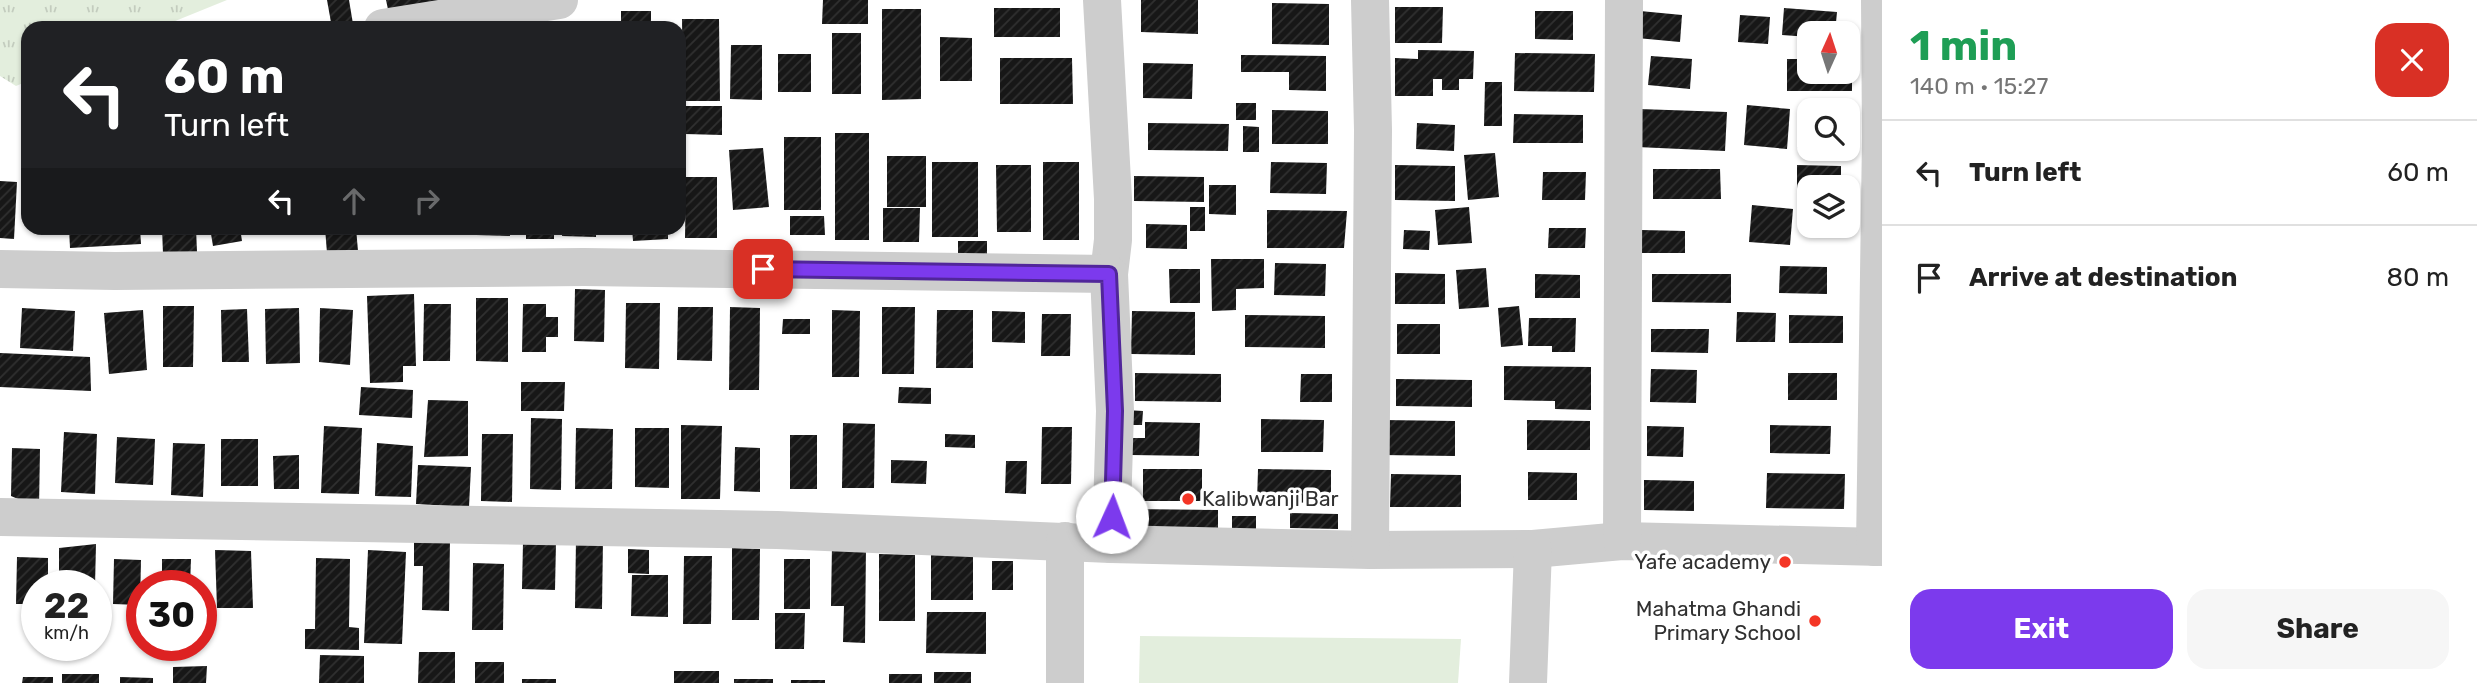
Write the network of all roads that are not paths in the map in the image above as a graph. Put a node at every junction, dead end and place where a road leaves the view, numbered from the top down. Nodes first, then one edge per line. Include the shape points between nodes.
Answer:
1 (559, 0) edge
2 (1102, 0) edge
3 (1370, 0) edge
4 (1624, 0) edge
5 (1880, 0) edge
6 (427, 21) edge
7 (0, 269) edge
8 (1109, 274) junction
9 (0, 517) edge
10 (1065, 541) junction
11 (1622, 541) junction
12 (1111, 544) junction
13 (1879, 547) edge
14 (1533, 549) junction
15 (1370, 550) junction
16 (1065, 683) edge
17 (1528, 683) edge

1 - 6 street
2 - 8 street via 1113,199
3 - 15 street
4 - 11 street
5 - 13 street
7 - 8 street via 584,267
8 - 12 street via 1115,411
9 - 10 street via 777,530
10 - 12 street
10 - 16 street
11 - 13 street
11 - 14 street
12 - 15 street
14 - 15 street
14 - 17 street

